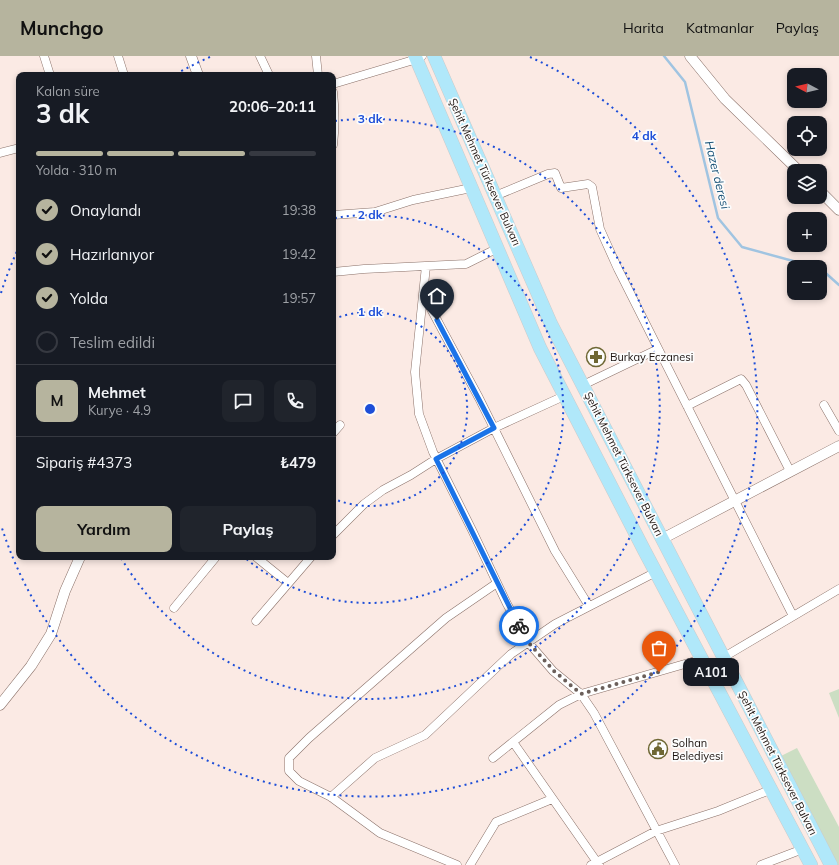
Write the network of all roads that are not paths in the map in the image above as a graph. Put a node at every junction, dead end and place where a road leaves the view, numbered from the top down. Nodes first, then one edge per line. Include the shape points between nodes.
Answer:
1 (44, 56) edge
2 (118, 56) edge
3 (192, 56) edge
4 (260, 56) edge
5 (316, 56) edge
6 (434, 56) edge
7 (690, 56) edge
8 (418, 57) edge
9 (49, 72) edge
10 (123, 72) edge
11 (197, 72) edge
12 (268, 72) edge
13 (318, 72) edge
14 (336, 83) edge
15 (16, 149) edge
16 (0, 152) edge
17 (792, 164) edge
18 (471, 188) junction
19 (495, 196) junction
20 (827, 198) edge
21 (839, 210) edge
22 (336, 215) edge
23 (498, 248) junction
24 (426, 266) junction
25 (336, 272) edge
26 (423, 294) junction
27 (658, 349) junction
28 (583, 385) junction
29 (564, 396) junction
30 (824, 405) dead end
31 (687, 406) junction
32 (340, 425) dead end
33 (494, 428) junction
34 (336, 430) edge
35 (839, 431) edge
36 (839, 446) edge
37 (436, 459) junction
38 (790, 471) junction
39 (735, 501) junction
40 (336, 532) edge
41 (662, 539) junction
42 (79, 560) edge
43 (214, 560) edge
44 (260, 560) edge
45 (308, 560) edge
46 (656, 572) junction
47 (288, 583) junction
48 (497, 583) junction
49 (839, 589) edge
50 (589, 606) junction
51 (174, 608) dead end
52 (793, 616) junction
53 (256, 621) dead end
54 (528, 642) junction
55 (724, 657) junction
56 (702, 659) junction
57 (581, 694) junction
58 (0, 705) edge
59 (754, 717) junction
60 (737, 724) junction
61 (513, 742) junction
62 (493, 758) dead end
63 (772, 789) junction
64 (331, 797) junction
65 (552, 799) junction
66 (656, 831) junction
67 (803, 849) junction
68 (596, 864) edge
69 (457, 865) edge
70 (470, 865) edge
71 (675, 865) edge
72 (761, 865) edge
73 (811, 865) edge
74 (831, 865) edge

1 - 9 street
2 - 10 street
3 - 11 street
4 - 12 street
5 - 13 street
6 - 19 highway, Şehit Mehmet Türksever Bulvarı
7 - 17 street via 725,99
8 - 14 street
8 - 18 highway, Şehit Mehmet Türksever Bulvarı
15 - 16 street
18 - 22 street via 413,200 375,212
18 - 23 highway, Şehit Mehmet Türksever Bulvarı
19 - 27 street via 555,173 561,188 588,184 592,187 600,229
19 - 28 highway, Şehit Mehmet Türksever Bulvarı via 551,324
20 - 21 street
23 - 24 street via 466,264
23 - 29 highway, Şehit Mehmet Türksever Bulvarı via 540,348
24 - 25 street
24 - 26 street
26 - 33 street
26 - 37 street via 415,372 419,414
27 - 28 street
27 - 31 street
28 - 41 highway, Şehit Mehmet Türksever Bulvarı
29 - 33 street
29 - 46 highway, Şehit Mehmet Türksever Bulvarı
30 - 35 street
31 - 38 street via 741,378
31 - 39 street
32 - 34 street
33 - 37 street
33 - 50 street via 555,551
36 - 38 street
37 - 40 street via 374,495
37 - 48 street
38 - 39 street
39 - 41 street
39 - 52 street
41 - 55 highway, Şehit Mehmet Türksever Bulvarı
42 - 58 street via 51,634 31,666
43 - 51 street
44 - 47 street
45 - 47 street
46 - 50 street
46 - 56 highway, Şehit Mehmet Türksever Bulvarı
47 - 53 street
48 - 54 street
48 - 64 street via 446,618 289,758 289,771 299,781
49 - 52 street
50 - 54 street
52 - 55 street
54 - 57 street via 554,671
54 - 64 street via 511,654 425,735 375,758
55 - 59 highway, Şehit Mehmet Türksever Bulvarı
56 - 57 street
56 - 60 highway, Şehit Mehmet Türksever Bulvarı
57 - 61 street via 559,705
57 - 66 street via 594,713
59 - 60 highway
59 - 74 highway, Şehit Mehmet Türksever Bulvarı
60 - 63 highway, Şehit Mehmet Türksever Bulvarı
61 - 62 street
61 - 65 street
63 - 66 street via 718,811
63 - 67 highway, Şehit Mehmet Türksever Bulvarı
64 - 69 street via 380,833
65 - 68 street
65 - 70 street via 496,822
66 - 68 street
66 - 71 street
67 - 72 street
67 - 73 highway, Şehit Mehmet Türksever Bulvarı

